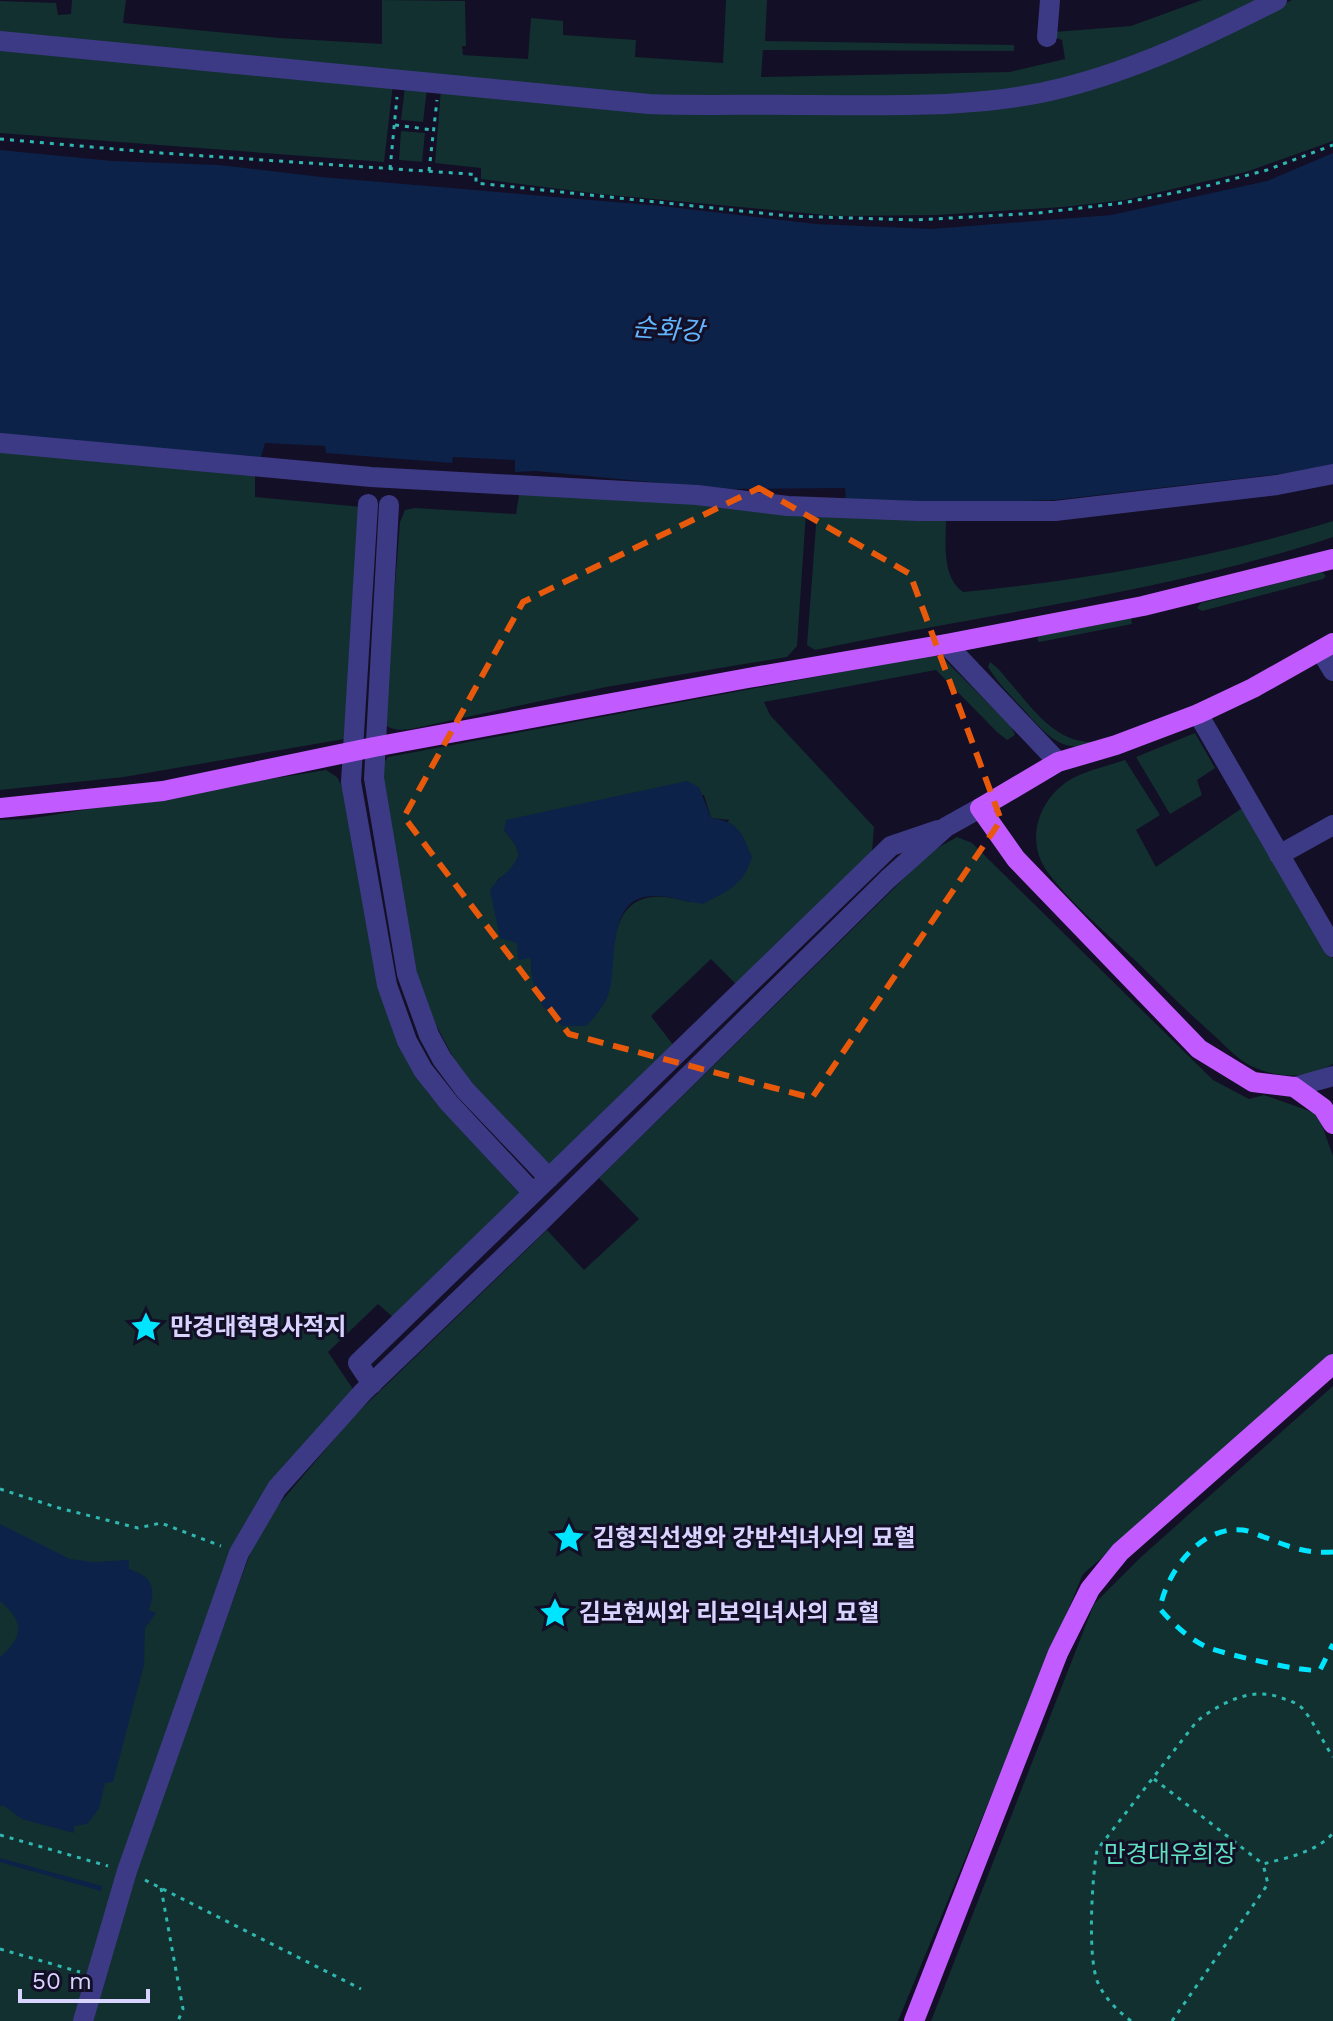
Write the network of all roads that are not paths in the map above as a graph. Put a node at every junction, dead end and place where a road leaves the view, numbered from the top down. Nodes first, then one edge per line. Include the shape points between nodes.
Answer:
1 (1050, 0) edge
2 (1277, 0) edge
3 (1047, 37) dead end
4 (0, 41) edge
5 (0, 443) edge
6 (1333, 474) edge
7 (368, 504) dead end
8 (389, 505) dead end
9 (1333, 559) edge
10 (364, 573) junction
11 (385, 574) junction
12 (370, 643) junction
13 (946, 644) junction
14 (1327, 647) edge
15 (1333, 671) edge
16 (1198, 714) junction
17 (364, 749) junction
18 (1058, 762) junction
19 (0, 808) edge
20 (980, 808) junction
21 (1333, 825) edge
22 (946, 827) junction
23 (1279, 855) junction
24 (395, 905) junction
25 (374, 908) junction
26 (1333, 947) edge
27 (1333, 1076) edge
28 (1294, 1087) junction
29 (465, 1090) junction
30 (449, 1103) junction
31 (1333, 1124) edge
32 (549, 1178) junction
33 (533, 1193) junction
34 (1333, 1364) edge
35 (372, 1384) junction
36 (83, 2021) edge
37 (914, 2021) edge

1 - 3 street
2 - 4 street via 1119,71 1034,94 888,105 636,103
5 - 6 street via 371,477 919,511 1055,511
7 - 10 street
8 - 11 street
9 - 13 main road via 1143,606
10 - 11 street
10 - 12 street
11 - 12 street
12 - 17 street
13 - 17 main road
13 - 18 street
14 - 15 street
14 - 16 main road
16 - 18 main road
16 - 23 street
17 - 19 main road via 163,791
17 - 24 street via 374,778
17 - 25 street via 351,782
18 - 20 main road
20 - 22 street
20 - 28 main road via 1016,859 1199,1049 1253,1082
21 - 23 street
22 - 32 street via 891,846
22 - 35 street
23 - 26 street
24 - 25 street
24 - 29 street via 407,974 429,1035
25 - 30 street via 387,985 407,1041
27 - 28 street
28 - 31 main road via 1323,1108
29 - 30 street
29 - 32 street
30 - 33 street
32 - 33 street
33 - 35 street via 358,1363
34 - 37 main road via 1120,1552 1090,1589 1058,1653
35 - 36 street via 277,1488 239,1553 127,1871

